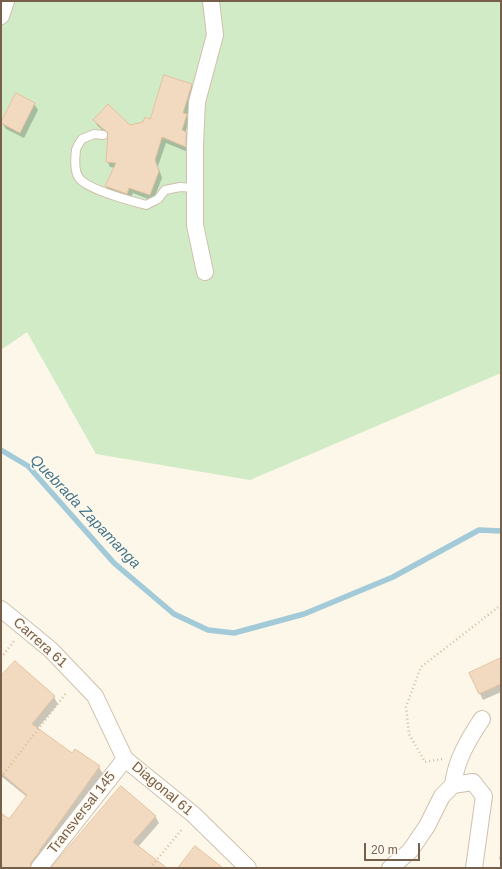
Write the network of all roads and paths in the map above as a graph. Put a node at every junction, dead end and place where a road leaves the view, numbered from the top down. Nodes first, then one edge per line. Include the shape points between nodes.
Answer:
1 (6, 1) edge
2 (211, 1) edge
3 (1, 16) edge
4 (104, 135) dead end
5 (196, 188) junction
6 (205, 272) dead end
7 (501, 605) edge
8 (1, 609) edge
9 (78, 678) junction
10 (482, 719) dead end
11 (460, 756) junction
12 (125, 758) junction
13 (1, 777) edge
14 (453, 785) junction
15 (194, 815) junction
16 (38, 868) edge
17 (150, 868) edge
18 (248, 868) edge
19 (390, 868) edge
20 (474, 868) edge

1 - 3 street
2 - 5 street via 215,35 198,102 195,144
4 - 5 lane via 94,134 82,138 76,149 76,169 79,178 88,185 146,205 158,199 165,190 180,187
5 - 6 street via 195,225
7 - 11 path via 421,667 406,707 409,734 426,762
8 - 9 street, Carrera 61 via 51,650
9 - 12 street, Diagonal 61 via 95,696
9 - 13 path
10 - 11 street
11 - 14 street
12 - 15 street, Diagonal 61
12 - 16 street, Transversal 145
14 - 19 street via 442,796 427,826 410,851
14 - 20 street via 472,782 484,796
15 - 17 path
15 - 18 street, Diagonal 61

